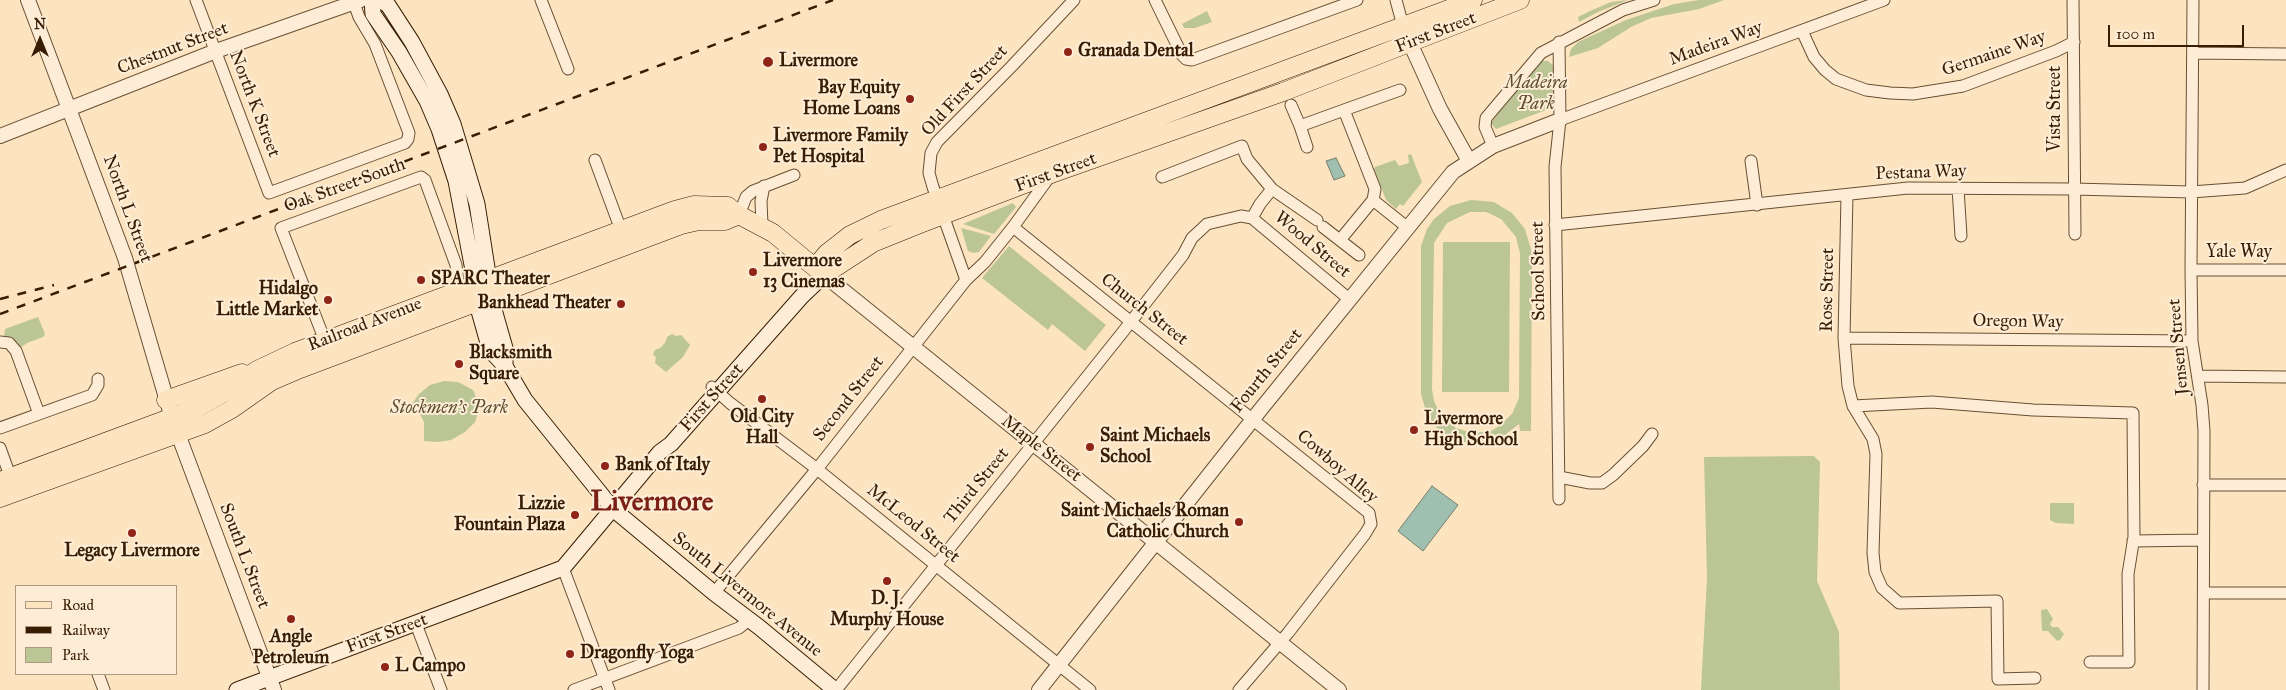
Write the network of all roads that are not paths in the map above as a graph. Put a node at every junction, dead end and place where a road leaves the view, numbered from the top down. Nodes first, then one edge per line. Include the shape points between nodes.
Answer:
1 (28, 0) edge
2 (196, 0) edge
3 (372, 0) edge
4 (379, 0) edge
5 (542, 0) edge
6 (1074, 0) edge
7 (1358, 0) edge
8 (1396, 0) edge
9 (1473, 0) edge
10 (1520, 0) edge
11 (1654, 0) edge
12 (1884, 0) edge
13 (2074, 0) edge
14 (2193, 0) edge
15 (1158, 1) edge
16 (358, 2) edge
17 (1403, 26) junction
18 (1802, 31) junction
19 (1559, 42) junction
20 (2074, 42) junction
21 (1410, 43) junction
22 (216, 51) junction
23 (2193, 53) junction
24 (2286, 54) edge
25 (568, 69) dead end
26 (1400, 90) dead end
27 (1291, 105) dead end
28 (70, 109) junction
29 (1344, 110) junction
30 (1560, 120) junction
31 (1300, 126) junction
32 (0, 136) edge
33 (1493, 146) junction
34 (1307, 147) dead end
35 (595, 160) dead end
36 (1469, 161) junction
37 (1751, 161) dead end
38 (2286, 170) edge
39 (1051, 174) junction
40 (794, 175) dead end
41 (1162, 177) dead end
42 (764, 186) junction
43 (1958, 188) junction
44 (1272, 189) junction
45 (2073, 189) junction
46 (2191, 192) junction
47 (1846, 195) junction
48 (936, 199) junction
49 (1373, 200) junction
50 (1757, 205) junction
51 (739, 215) junction
52 (942, 216) junction
53 (1252, 218) junction
54 (762, 225) junction
55 (1555, 225) junction
56 (1013, 227) junction
57 (1408, 228) junction
58 (621, 230) junction
59 (2075, 234) dead end
60 (1961, 236) dead end
61 (1340, 240) junction
62 (1359, 255) dead end
63 (2191, 270) junction
64 (2286, 270) edge
65 (820, 271) junction
66 (966, 280) junction
67 (479, 290) junction
68 (1349, 299) junction
69 (1130, 322) junction
70 (1844, 338) junction
71 (2192, 341) junction
72 (0, 342) edge
73 (913, 347) junction
74 (328, 349) junction
75 (270, 363) junction
76 (2198, 376) junction
77 (2286, 377) edge
78 (98, 379) dead end
79 (715, 389) junction
80 (166, 400) junction
81 (1853, 406) junction
82 (39, 414) junction
83 (1254, 419) junction
84 (175, 426) junction
85 (0, 428) edge
86 (1652, 434) dead end
87 (1033, 443) junction
88 (0, 448) edge
89 (817, 469) junction
90 (1559, 476) junction
91 (2202, 484) junction
92 (2286, 485) edge
93 (7, 487) edge
94 (1559, 499) dead end
95 (613, 509) junction
96 (2133, 540) junction
97 (2204, 540) junction
98 (1155, 542) junction
99 (936, 566) junction
100 (563, 568) junction
101 (714, 593) junction
102 (2204, 593) junction
103 (2286, 593) edge
104 (749, 620) junction
105 (416, 624) junction
106 (1279, 643) junction
107 (2090, 662) dead end
108 (1059, 664) junction
109 (98, 675) edge
110 (604, 678) junction
111 (2035, 678) dead end
112 (272, 684) edge
113 (104, 690) edge
114 (237, 690) edge
115 (441, 690) edge
116 (574, 690) edge
117 (609, 690) edge
118 (835, 690) edge
119 (1039, 690) edge
120 (1090, 690) edge
121 (1240, 690) edge
122 (1339, 690) edge
123 (2203, 690) edge

1 - 28 street, North L Street
2 - 22 street, North K Street
3 - 67 main road via 373,14 399,52 439,129 456,181
4 - 67 main road via 388,5 412,42 453,124 472,186
5 - 25 street
6 - 48 street, Old First Street via 937,142 929,163
7 - 15 street via 1192,60 1182,55
8 - 17 street
9 - 17 main road, First Street
10 - 21 main road, First Street
11 - 19 street via 1623,10
12 - 18 street, Madeira Way
13 - 20 street, Vista Street
14 - 23 street, Jensen Street
16 - 22 street, Chestnut Street
16 - 22 street, North K Street via 360,17 375,44 409,133 408,139 405,143 269,193
17 - 21 street
17 - 48 main road, First Street
18 - 20 street, Germaine Way via 1814,57 1836,80 1890,94 1913,94 1963,86
18 - 30 street, Madeira Way
19 - 30 street, School Street
19 - 33 street via 1541,53 1486,118 1485,127
20 - 45 street, Vista Street
21 - 36 street via 1440,109
21 - 39 main road, First Street
22 - 28 street, Chestnut Street
23 - 24 street
23 - 46 street, Jensen Street
26 - 29 street
27 - 31 street
28 - 32 street, Chestnut Street
28 - 80 street, North L Street via 128,266
29 - 31 street
29 - 49 street via 1375,189
30 - 33 street, Fourth Street
30 - 55 street, School Street via 1555,167
31 - 34 street
33 - 36 street, Fourth Street
35 - 58 street
36 - 57 street, Fourth Street via 1453,172
37 - 50 street
38 - 46 street, Pestana Way via 2245,188
39 - 52 main road, First Street
39 - 56 street, Second Street
40 - 42 street
41 - 44 street via 1242,146 1247,160
42 - 51 street via 746,197
42 - 54 street
43 - 45 street, Pestana Way
43 - 47 street, Pestana Way via 1908,188
43 - 60 street
44 - 53 street
44 - 61 street
45 - 46 street, Pestana Way
45 - 59 street, Vista Street
46 - 63 street, Jensen Street
47 - 50 street, Pestana Way
47 - 70 street, Rose Street
48 - 52 street, Old First Street
48 - 65 main road, First Street via 850,235 827,253
49 - 57 street
49 - 61 street
50 - 55 street, Pestana Way
51 - 54 main road, Maple Street
51 - 58 main road, Railroad Avenue via 728,206 694,205
51 - 67 main road, Railroad Avenue via 725,221 681,225
52 - 65 main road, First Street via 873,243
52 - 66 street, Old First Street
53 - 68 street, Wood Street
53 - 69 street, Third Street via 1241,216 1207,224 1192,238
54 - 65 main road, Maple Street
55 - 90 street, School Street
56 - 66 street, Second Street
56 - 69 street, Church Street
57 - 68 street, Fourth Street
58 - 67 main road, Railroad Avenue
61 - 62 street
63 - 64 street, Yale Way
63 - 71 street, Jensen Street
65 - 73 street, Maple Street
65 - 79 main road, First Street via 802,296
66 - 73 street, Second Street
67 - 74 main road, Railroad Avenue
67 - 74 street, Oak Street South via 456,265 425,180 421,177 281,228
67 - 95 main road, South Livermore Avenue via 490,350 506,366 525,400
68 - 83 street, Fourth Street
69 - 83 street, Church Street
69 - 87 street, Third Street
70 - 71 street, Oregon Way
70 - 81 street, Rose Street
71 - 76 street, Jensen Street
72 - 82 street via 8,343 16,351
73 - 87 street, Maple Street
73 - 89 street, Second Street
74 - 75 main road, Railroad Avenue
74 - 84 main road, Railroad Avenue via 219,417
75 - 80 main road
75 - 84 main road, Railroad Avenue
76 - 77 street
76 - 91 street, Jensen Street via 2204,431
78 - 82 street via 92,395
79 - 89 street, McLeod Street
79 - 95 main road, First Street via 665,439 660,452
80 - 84 street, North L Street
81 - 96 street via 1932,402 2133,413
81 - 111 street, Rose Street via 1873,439 1876,454 1873,553 1875,572 1882,588 1899,603 1997,601 1998,679
82 - 85 street
83 - 98 street, Fourth Street
83 - 106 street, Cowboy Alley via 1369,513 1371,524
84 - 93 main road, Railroad Avenue
84 - 112 street, South L Street
86 - 90 street via 1614,475 1602,483
87 - 98 street, Maple Street
87 - 99 street, Third Street
88 - 93 street
89 - 99 street, McLeod Street
89 - 101 street, Second Street
90 - 94 street, School Street
91 - 92 street
91 - 97 street, Jensen Street
95 - 100 main road, First Street
95 - 101 main road, South Livermore Avenue
96 - 97 street
96 - 107 street via 2128,574 2129,662
97 - 102 street, Jensen Street
98 - 106 street, Maple Street
98 - 108 street, Fourth Street
99 - 108 street, McLeod Street
99 - 118 street, Third Street
100 - 105 main road, First Street
100 - 110 street
101 - 104 main road, South Livermore Avenue
102 - 103 street
102 - 123 street, Jensen Street
104 - 110 street via 739,628
104 - 118 main road, South Livermore Avenue
105 - 112 main road, First Street
105 - 115 street
106 - 121 street, Cowboy Alley
106 - 122 street, Maple Street
108 - 119 street, Fourth Street
108 - 120 street, McLeod Street
109 - 113 street
110 - 116 street
110 - 117 street
112 - 114 main road, First Street

